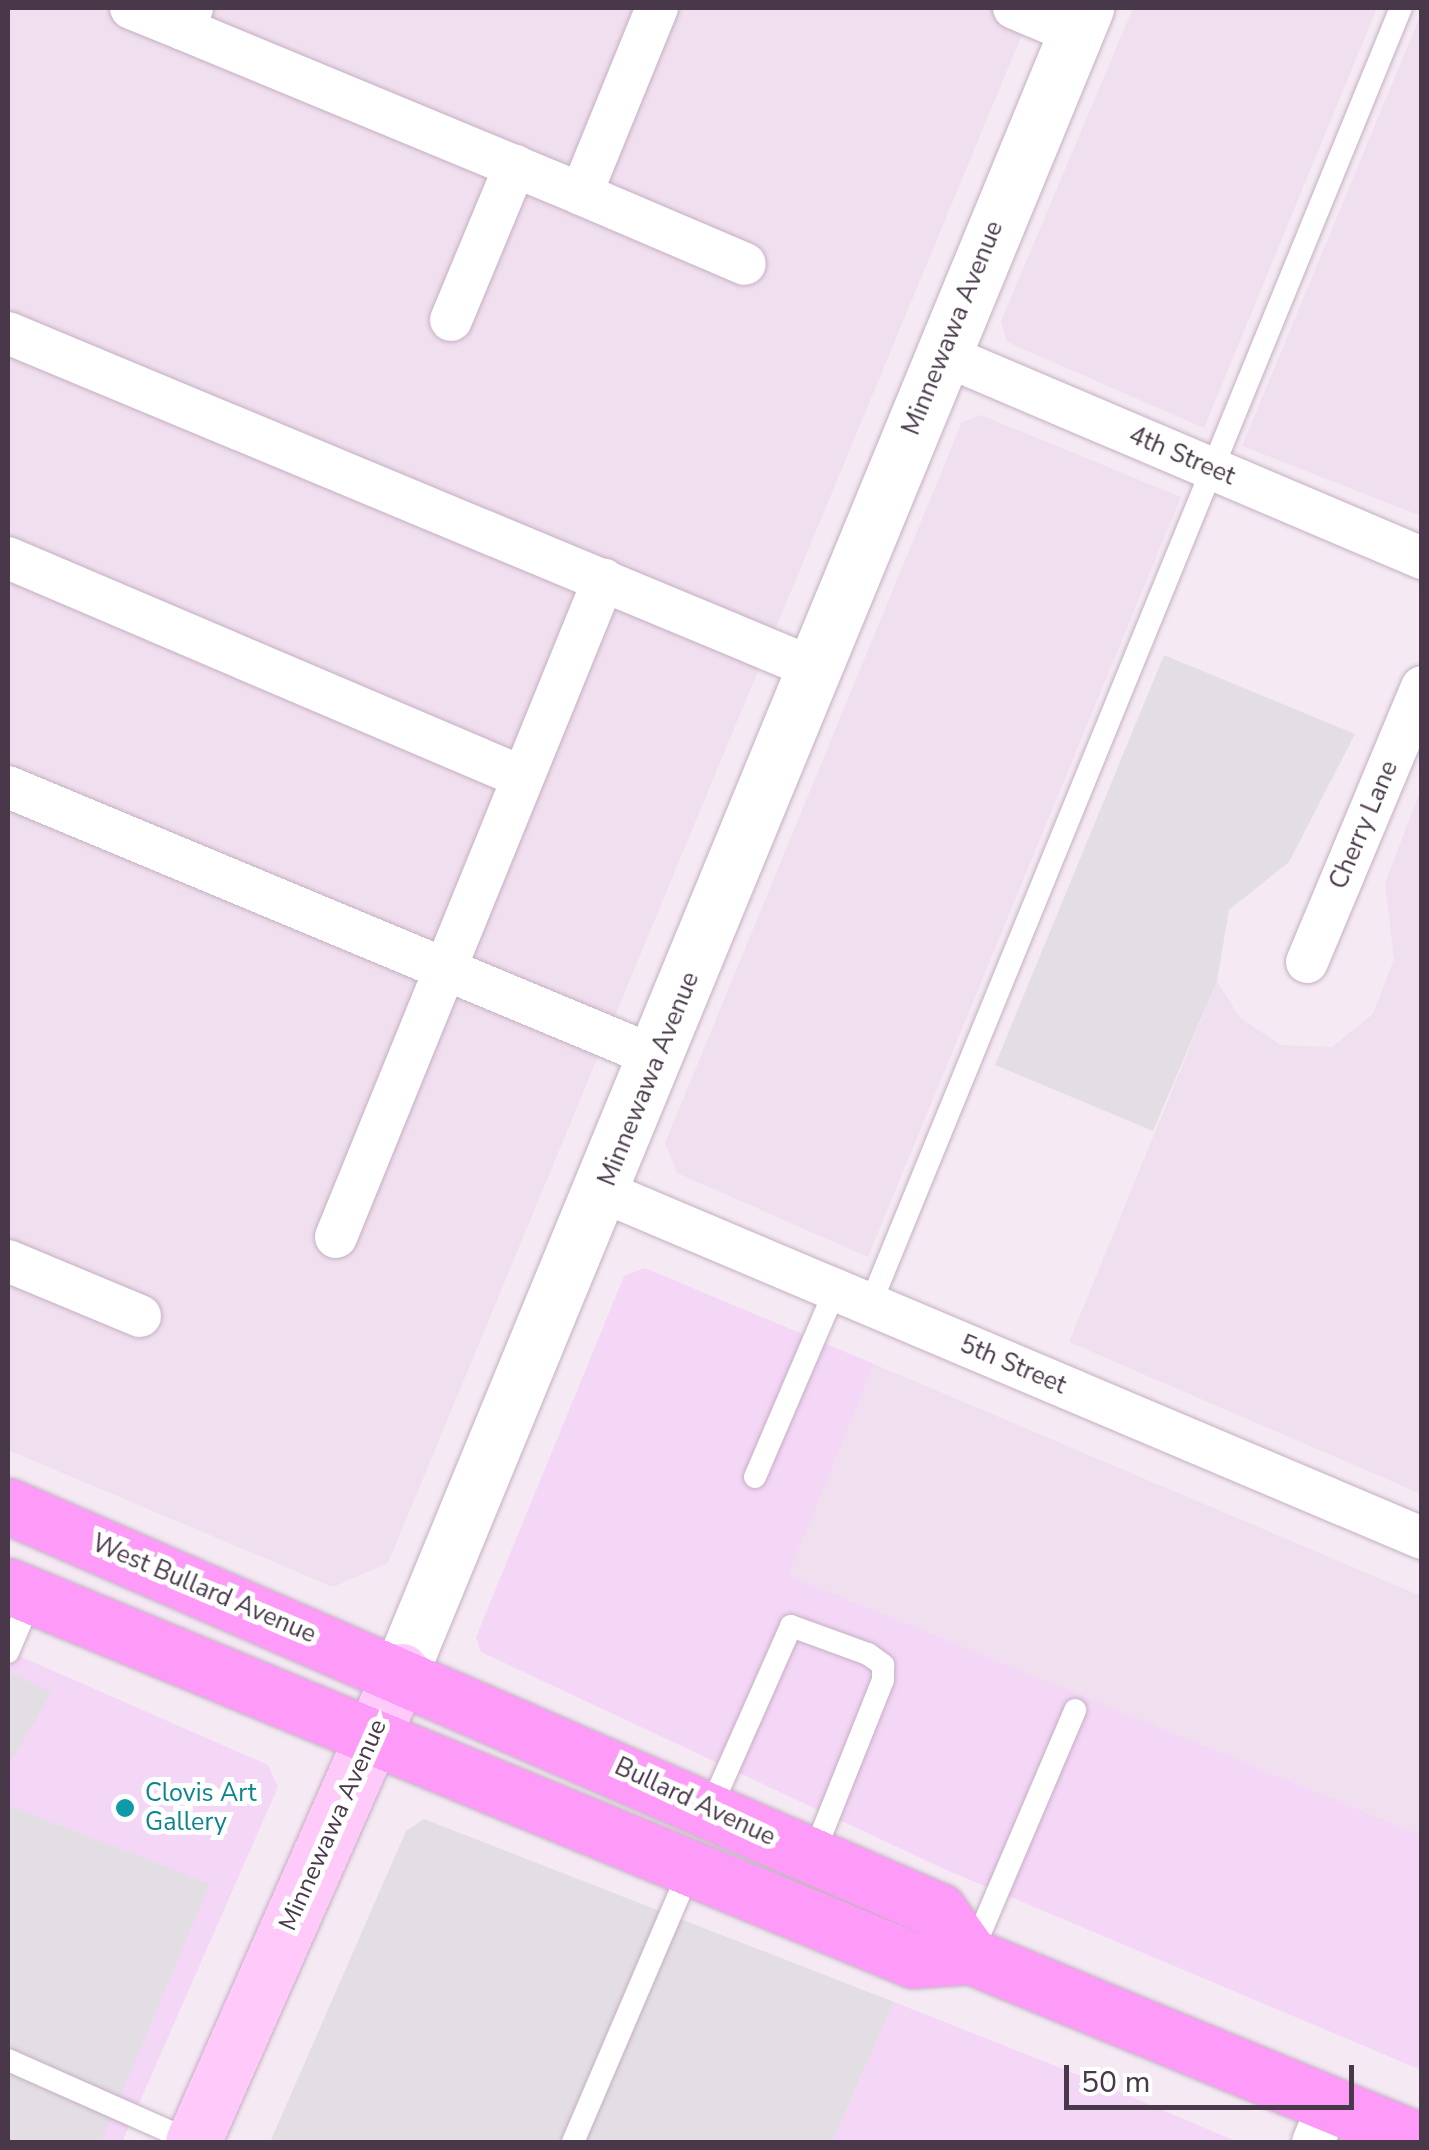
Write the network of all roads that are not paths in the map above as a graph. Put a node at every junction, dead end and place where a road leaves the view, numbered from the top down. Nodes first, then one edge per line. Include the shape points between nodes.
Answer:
1 (131, 8) edge
2 (656, 8) edge
3 (1014, 8) edge
4 (1401, 8) edge
5 (187, 18) edge
6 (1081, 21) edge
7 (515, 166) junction
8 (582, 194) junction
9 (745, 264) dead end
10 (451, 320) dead end
11 (8, 333) edge
12 (942, 354) junction
13 (1212, 469) junction
14 (8, 558) edge
15 (1422, 558) edge
16 (604, 579) junction
17 (815, 668) junction
18 (1422, 687) edge
19 (522, 777) junction
20 (8, 787) edge
21 (1307, 962) dead end
22 (444, 968) junction
23 (656, 1058) junction
24 (604, 1192) junction
25 (336, 1237) dead end
26 (8, 1261) edge
27 (853, 1298) junction
28 (140, 1316) dead end
29 (755, 1477) dead end
30 (8, 1506) edge
31 (1422, 1538) edge
32 (8, 1544) edge
33 (164, 1572) junction
34 (20, 1591) edge
35 (8, 1652) edge
36 (401, 1671) junction
37 (1075, 1710) dead end
38 (371, 1738) junction
39 (710, 1809) junction
40 (813, 1855) junction
41 (691, 1866) junction
42 (971, 1956) junction
43 (8, 2060) edge
44 (1322, 2122) edge
45 (193, 2142) edge
46 (573, 2142) edge
47 (1422, 2142) edge

1 - 5 street
2 - 8 street
3 - 6 street
4 - 13 lane
5 - 7 street
6 - 12 street, Minnewawa Avenue
7 - 8 street
7 - 10 street
8 - 9 street
11 - 16 street
12 - 13 street, 4th Street
12 - 17 street, Minnewawa Avenue
13 - 15 street, 4th Street
13 - 27 lane
14 - 19 street
16 - 17 street
16 - 19 street
17 - 23 street, Minnewawa Avenue
18 - 21 street, Cherry Lane
19 - 22 street
20 - 22 street
22 - 23 street
22 - 25 street
23 - 24 street, Minnewawa Avenue
24 - 27 street, 5th Street
24 - 36 street, Minnewawa Avenue
26 - 28 street
27 - 29 lane
27 - 31 street, 5th Street
30 - 33 main road, West Bullard Avenue
32 - 33 main road
33 - 36 main road, West Bullard Avenue
34 - 35 lane
34 - 38 main road
36 - 38 main road, Minnewawa Avenue
36 - 39 main road, Bullard Avenue
37 - 42 lane
38 - 41 main road
38 - 45 main road, Minnewawa Avenue
39 - 40 main road, Bullard Avenue
39 - 40 lane via 791,1626 868,1654 882,1665 882,1680
40 - 42 main road, Bullard Avenue via 939,1911
41 - 42 main road via 913,1960
41 - 46 lane
42 - 44 main road
43 - 45 lane
44 - 47 main road

